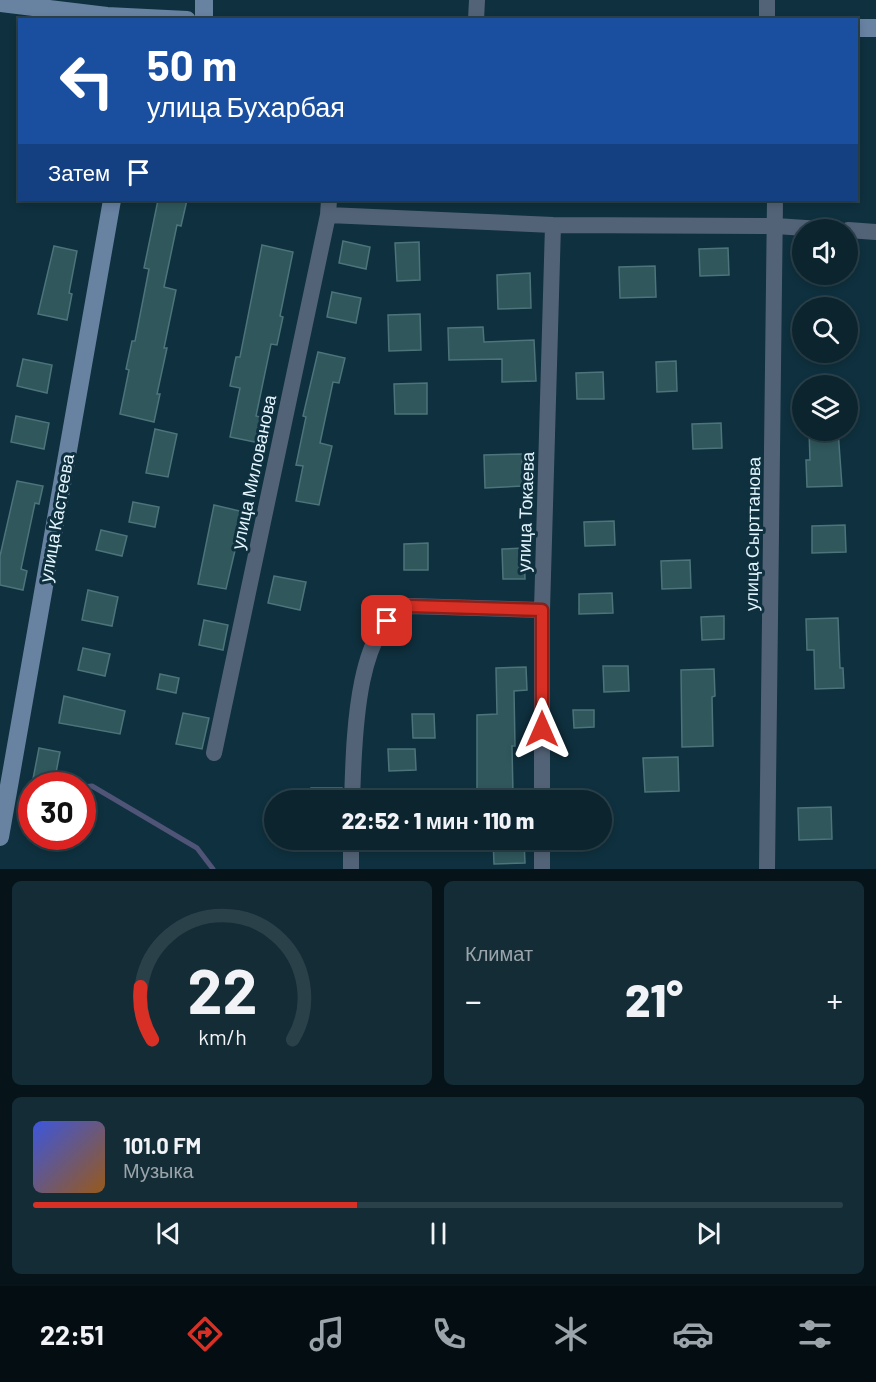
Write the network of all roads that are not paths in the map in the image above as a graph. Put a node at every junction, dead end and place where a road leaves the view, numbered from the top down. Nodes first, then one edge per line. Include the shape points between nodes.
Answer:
1 (204, 0) edge
2 (477, 0) edge
3 (767, 0) edge
4 (0, 3) edge
5 (109, 8) edge
6 (144, 18) edge
7 (204, 18) edge
8 (476, 18) edge
9 (767, 18) edge
10 (858, 27) edge
11 (876, 28) edge
12 (112, 201) edge
13 (775, 201) edge
14 (328, 207) edge
15 (553, 225) junction
16 (776, 226) junction
17 (792, 227) edge
18 (858, 231) edge
19 (876, 232) edge
20 (542, 610) junction
21 (214, 753) dead end
22 (352, 790) edge
23 (542, 790) edge
24 (0, 837) edge
25 (351, 850) edge
26 (542, 850) edge
27 (351, 869) edge
28 (542, 869) edge
29 (767, 869) edge

1 - 7 street
2 - 8 street
3 - 9 street
4 - 5 street
5 - 6 street
10 - 11 street
12 - 24 street, улица Кастеева
13 - 16 street, улица Сырттанова
14 - 15 street
14 - 21 street, улица Милованова
15 - 16 street
15 - 20 street, улица Токаева
16 - 17 street
16 - 29 street, улица Сырттанова
18 - 19 street
20 - 22 street via 410,606 398,609 372,646 363,673 354,738
20 - 23 street, улица Токаева
25 - 27 street
26 - 28 street

